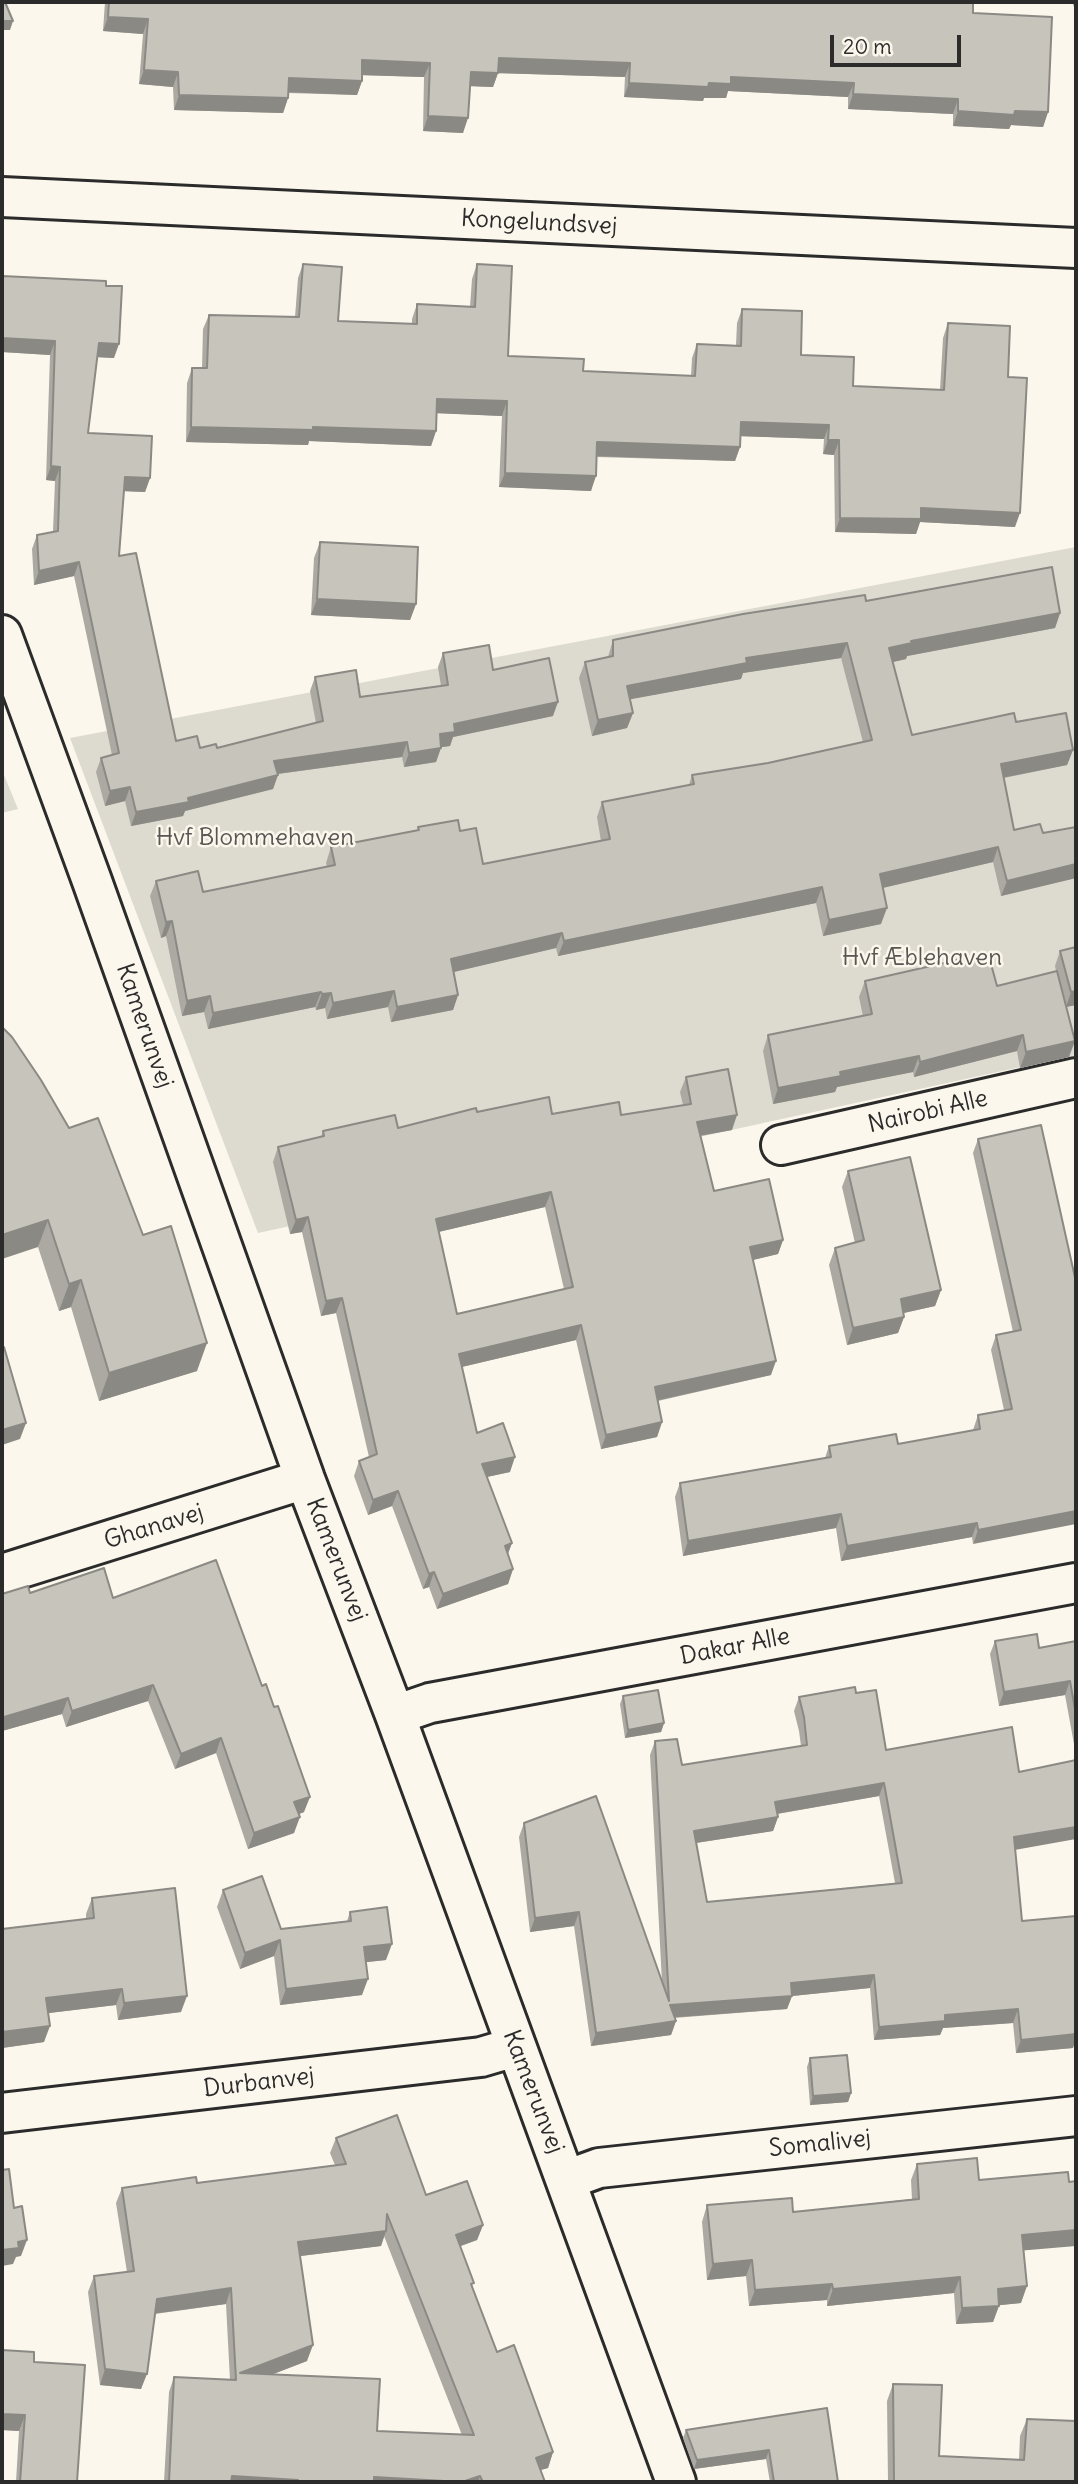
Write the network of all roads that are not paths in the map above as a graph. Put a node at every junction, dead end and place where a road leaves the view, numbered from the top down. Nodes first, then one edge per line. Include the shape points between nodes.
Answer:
1 (2, 197) edge
2 (1076, 248) edge
3 (2, 635) edge
4 (1076, 1078) edge
5 (781, 1145) dead end
6 (305, 1479) junction
7 (2, 1574) edge
8 (1076, 1583) edge
9 (395, 1715) junction
10 (515, 2047) junction
11 (2, 2113) edge
12 (1076, 2116) edge
13 (566, 2180) junction
14 (676, 2482) edge

1 - 2 street, Kongelundsvej
3 - 6 street, Kamerunvej
4 - 5 street, Nairobi Alle
6 - 7 street, Ghanavej
6 - 9 street, Kamerunvej
8 - 9 street, Dakar Alle via 430,1703
9 - 10 street, Kamerunvej
10 - 11 street, Durbanvej via 481,2057
10 - 13 street, Kamerunvej
12 - 13 street, Somalivej via 599,2168
13 - 14 street, Kamerunvej

